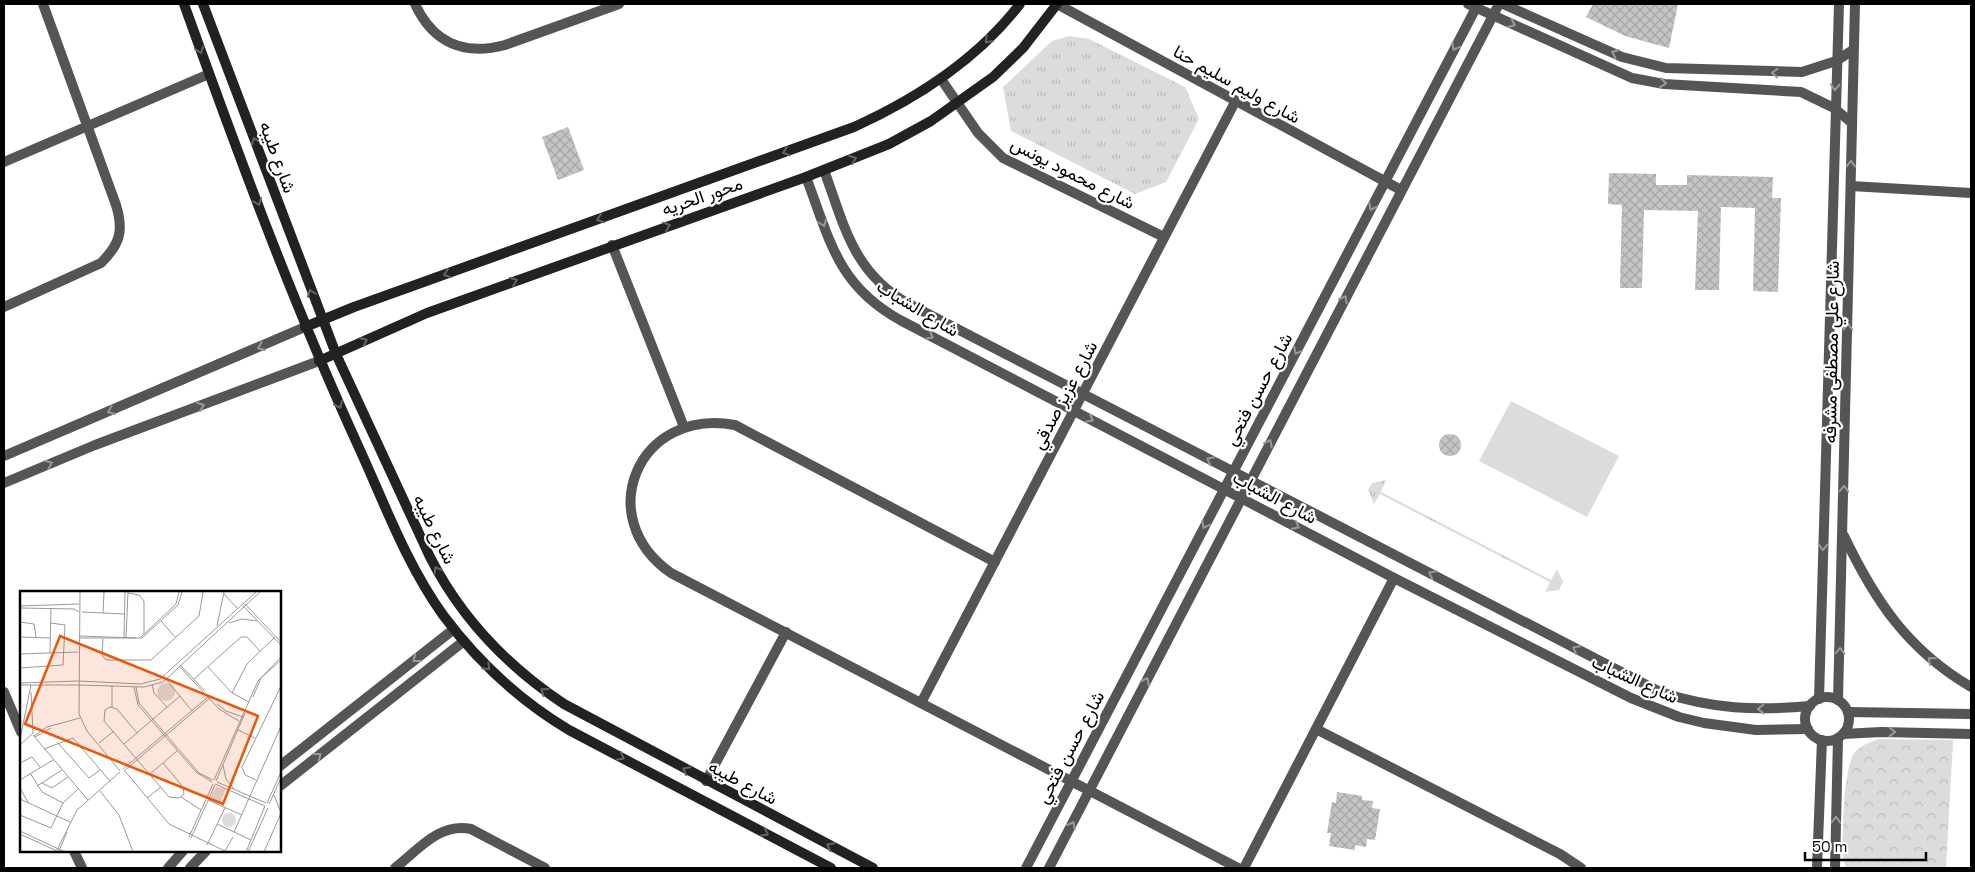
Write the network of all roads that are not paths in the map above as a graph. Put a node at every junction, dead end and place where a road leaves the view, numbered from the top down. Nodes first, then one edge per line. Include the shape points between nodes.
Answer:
1 (43, 4) edge
2 (184, 4) edge
3 (204, 4) edge
4 (415, 4) edge
5 (619, 4) edge
6 (1020, 4) edge
7 (1057, 4) edge
8 (1501, 4) edge
9 (1839, 4) edge
10 (1854, 4) edge
11 (1474, 5) edge
12 (1493, 15) junction
13 (1853, 50) junction
14 (1836, 61) junction
15 (209, 74) junction
16 (940, 79) junction
17 (1235, 102) junction
18 (957, 104) junction
19 (1834, 108) junction
20 (1852, 123) junction
21 (89, 126) junction
22 (4, 162) edge
23 (824, 170) junction
24 (806, 177) junction
25 (1385, 182) junction
26 (1851, 186) junction
27 (1401, 190) junction
28 (1971, 193) edge
29 (1164, 237) junction
30 (612, 245) junction
31 (4, 307) edge
32 (322, 320) junction
33 (305, 327) junction
34 (336, 354) junction
35 (319, 361) junction
36 (1083, 392) junction
37 (1074, 410) junction
38 (684, 427) junction
39 (4, 456) edge
40 (1233, 472) junction
41 (1249, 481) junction
42 (4, 482) edge
43 (1224, 489) junction
44 (1241, 498) junction
45 (1843, 535) junction
46 (994, 562) junction
47 (1394, 578) junction
48 (454, 629) junction
49 (786, 632) junction
50 (464, 641) junction
51 (1971, 687) edge
52 (4, 692) edge
53 (1819, 699) junction
54 (1838, 700) junction
55 (921, 703) junction
56 (1810, 706) junction
57 (1848, 712) junction
58 (1971, 714) edge
59 (1316, 729) junction
60 (1808, 729) junction
61 (20, 730) edge
62 (1971, 734) edge
63 (1841, 736) junction
64 (1822, 740) junction
65 (281, 765) edge
66 (1072, 780) junction
67 (706, 781) junction
68 (281, 785) edge
69 (1090, 790) junction
70 (74, 852) edge
71 (182, 852) edge
72 (205, 852) edge
73 (82, 868) edge
74 (168, 868) edge
75 (190, 868) edge
76 (396, 868) edge
77 (545, 868) edge
78 (831, 868) edge
79 (873, 868) edge
80 (1026, 868) edge
81 (1049, 868) edge
82 (1238, 868) edge
83 (1244, 868) edge
84 (1581, 868) edge
85 (1817, 868) edge
86 (1835, 868) edge

1 - 21 street
2 -> 15 main road, شارع طيبه
32 -> 3 main road, شارع طيبه
4 - 5 street via 426,23 444,40 474,50 505,45
6 -> 16 main road, محور الحريه via 986,42
7 - 17 street, شارع وليم سليم حنا
7 - 18 main road, محور الحريه via 1036,34 1010,61
8 - 12 street, شارع حسن فتحي
14 -> 8 street via 1802,72 1782,73 1666,68 1622,57
9 - 14 street, شارع علي مصطفى مشرفه
10 - 13 street, شارع علي مصطفى مشرفه
11 - 12 street
11 -> 25 street, شارع حسن فتحي
12 -> 19 street via 1632,78 1664,84 1800,92
12 - 27 street, شارع حسن فتحي
13 - 14 street
13 - 20 street, شارع علي مصطفى مشرفه
14 -> 19 street, شارع علي مصطفى مشرفه
15 - 21 street
15 -> 33 main road, شارع طيبه
16 - 18 street, شارع محمود يونس
16 -> 32 main road, محور الحريه via 876,118 832,136
17 - 25 street, شارع وليم سليم حنا
17 - 29 street, شارع عزيز صدقي
23 -> 18 main road, محور الحريه via 889,144
18 - 29 street, شارع محمود يونس via 978,133 1003,158
19 - 20 street
19 -> 53 street, شارع علي مصطفى مشرفه
26 -> 20 street, شارع علي مصطفى مشرفه
21 - 22 street
21 - 31 street via 121,220 113,252 94,267
23 - 24 main road, محور الحريه
23 - 36 street, شارع الشباب via 855,253 883,287 907,304
30 -> 24 main road, محور الحريه
24 -> 37 street, شارع الشباب via 839,262 847,277 871,302
25 - 27 street, شارع وليم سليم حنا
25 -> 40 street, شارع حسن فتحي
26 - 28 street
45 -> 26 street, شارع علي مصطفى مشرفه
41 -> 27 street, شارع حسن فتحي
29 - 36 street, شارع عزيز صدقي
34 -> 30 main road, محور الحريه via 427,313
30 - 38 street
32 - 33 main road, محور الحريه
32 - 34 main road, شارع طيبه
33 - 35 main road, شارع طيبه
33 -> 39 street
34 - 35 main road, محور الحريه
67 -> 34 main road, شارع طيبه via 564,704 519,672 480,633 434,565
42 -> 35 street
35 -> 48 main road, شارع طيبه via 412,564
36 - 37 street, شارع عزيز صدقي
40 -> 36 street, شارع الشباب
37 -> 43 street, شارع الشباب
37 - 46 street, شارع عزيز صدقي
38 - 46 street via 718,422 751,431
38 - 49 street via 659,442 637,472 631,510 640,540 659,564 671,573
40 - 41 street, شارع الشباب
40 - 43 street, شارع حسن فتحي
41 - 44 street, شارع حسن فتحي
56 -> 41 street, شارع الشباب via 1733,709 1708,706 1660,692
43 - 44 street, شارع الشباب
43 -> 66 street, شارع حسن فتحي
44 -> 47 street, شارع الشباب
69 -> 44 street, شارع حسن فتحي
51 -> 45 street via 1938,666 1898,628 1868,583
54 -> 45 street, شارع علي مصطفى مشرفه
46 - 55 street, شارع عزيز صدقي
47 - 59 street
47 - 60 street, شارع الشباب via 1655,708 1730,728
48 - 50 main road, شارع طيبه
48 -> 65 street
49 - 55 street
49 - 67 street
68 -> 50 street
50 -> 78 main road, شارع طيبه via 505,684 552,720
52 - 61 street
53 - 54 street via 1829,697
53 - 56 street
54 - 57 street
55 - 66 street
56 - 60 street via 1806,718
57 - 58 street
57 - 63 street via 1849,723
59 - 83 street
59 - 84 street via 1560,854
60 - 64 street
63 -> 62 street via 1881,732
63 - 64 street
86 -> 63 street
64 - 85 street
66 - 69 street
66 - 80 street, شارع حسن فتحي
79 -> 67 main road, شارع طيبه
81 -> 69 street, شارع حسن فتحي
69 - 82 street
70 - 73 street
71 - 74 street
72 - 75 street
76 - 77 street via 443,830 462,827

